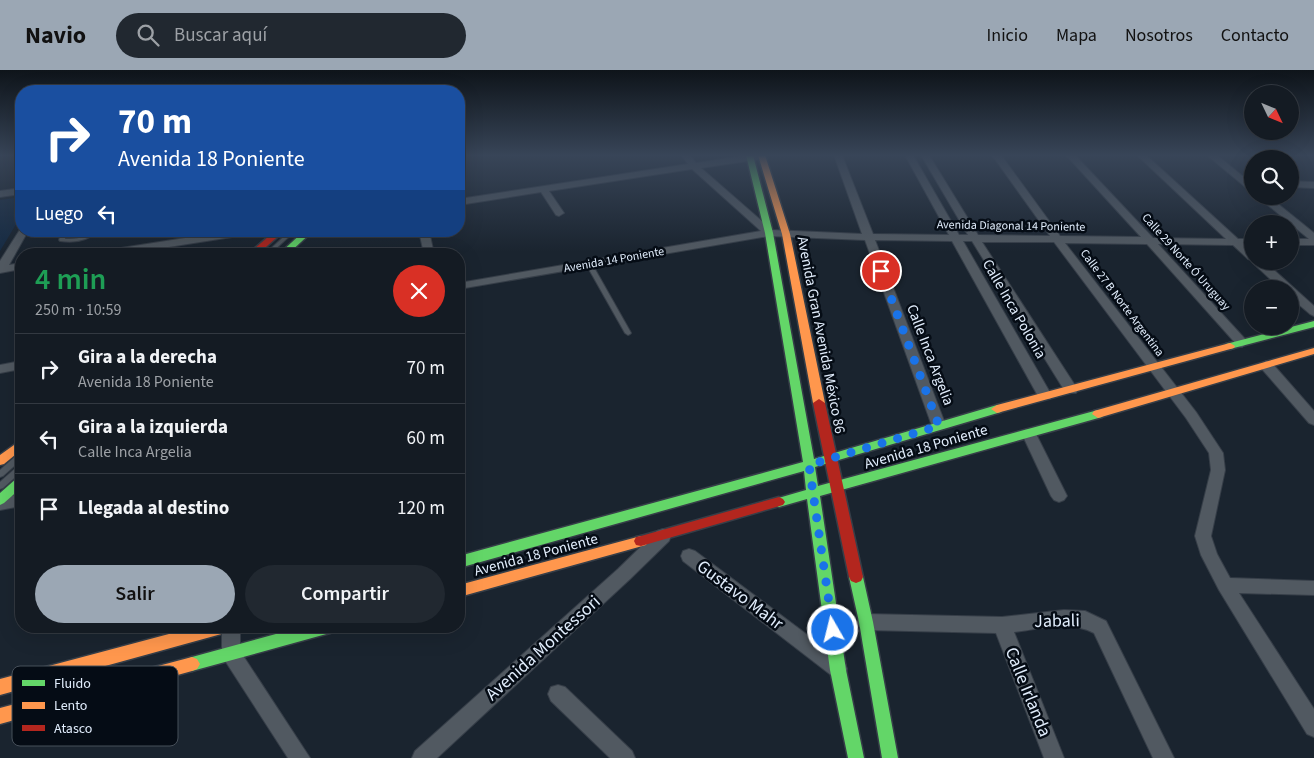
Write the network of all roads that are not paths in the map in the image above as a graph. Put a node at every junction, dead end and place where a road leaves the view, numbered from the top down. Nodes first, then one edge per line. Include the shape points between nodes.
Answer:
1 (550, 187) edge
2 (555, 187) edge
3 (718, 187) edge
4 (760, 187) edge
5 (767, 187) edge
6 (850, 187) edge
7 (926, 187) edge
8 (944, 187) edge
9 (1019, 187) edge
10 (1100, 187) edge
11 (1176, 187) edge
12 (543, 189) junction
13 (15, 192) edge
14 (0, 194) edge
15 (465, 200) edge
16 (465, 200) edge
17 (1273, 205) edge
18 (559, 213) dead end
19 (769, 233) junction
20 (786, 234) junction
21 (19, 237) edge
22 (63, 237) edge
23 (86, 237) edge
24 (212, 237) edge
25 (273, 237) edge
26 (280, 237) edge
27 (286, 237) edge
28 (301, 237) edge
29 (868, 237) junction
30 (954, 238) junction
31 (974, 238) junction
32 (1056, 238) junction
33 (1314, 238) edge
34 (1150, 241) junction
35 (1235, 241) junction
36 (1244, 242) edge
37 (1299, 242) edge
38 (1314, 242) edge
39 (141, 248) edge
40 (259, 248) edge
41 (267, 248) edge
42 (274, 248) edge
43 (290, 248) edge
44 (1244, 249) edge
45 (588, 264) junction
46 (15, 267) edge
47 (0, 269) edge
48 (1267, 270) edge
49 (1278, 280) edge
50 (465, 285) edge
51 (1299, 299) edge
52 (1314, 312) edge
53 (1314, 324) edge
54 (628, 333) dead end
55 (1242, 343) junction
56 (1314, 351) edge
57 (1266, 365) junction
58 (15, 366) edge
59 (1154, 368) junction
60 (0, 369) edge
61 (1071, 390) junction
62 (1174, 393) junction
63 (1045, 396) junction
64 (1314, 420) edge
65 (939, 426) junction
66 (1029, 434) junction
67 (15, 449) edge
68 (830, 458) junction
69 (0, 461) edge
70 (15, 461) edge
71 (809, 465) junction
72 (15, 473) edge
73 (0, 474) edge
74 (0, 486) edge
75 (15, 487) edge
76 (836, 488) junction
77 (813, 492) junction
78 (1059, 496) dead end
79 (0, 500) edge
80 (15, 501) edge
81 (0, 504) edge
82 (663, 536) junction
83 (689, 556) dead end
84 (465, 560) edge
85 (1226, 585) junction
86 (1314, 588) edge
87 (465, 589) edge
88 (866, 622) junction
89 (1002, 625) junction
90 (199, 633) edge
91 (231, 633) edge
92 (304, 633) edge
93 (231, 653) junction
94 (77, 666) edge
95 (178, 667) edge
96 (838, 670) junction
97 (558, 694) dead end
98 (1314, 727) edge
99 (300, 758) edge
100 (422, 758) edge
101 (625, 758) edge
102 (856, 758) edge
103 (890, 758) edge
104 (1054, 758) edge
105 (1164, 758) edge

1 - 15 lane
2 - 12 street
3 - 19 street
4 - 19 street
5 - 20 street, Avenida Gran Avenida México 86
6 - 29 street, Calle Inca Argelia
7 - 30 street, Calle Inca Polonia
8 - 31 street, Calle Inca Polonia
9 - 32 street, Calle 27 B Norte Argentina
10 - 34 street, Calle 29 Norte Ó Uruguay
11 - 35 street
12 - 16 street
12 - 18 street
13 - 14 street
17 - 33 street
19 - 20 street, Avenida Diagonal 14 Poniente
19 - 45 street, Avenida 14 Poniente
19 - 71 street
20 - 29 street, Avenida Diagonal 14 Poniente
20 - 68 street, Avenida Gran Avenida México 86
21 - 47 street
22 - 23 lane via 62,240
24 - 39 street
25 - 40 street
26 - 41 lane
27 - 42 lane
28 - 43 street
29 - 30 street, Avenida Diagonal 14 Poniente
29 - 65 street, Calle Inca Argelia
30 - 31 street, Avenida Diagonal 14 Poniente
30 - 63 street, Calle Inca Polonia
31 - 32 street, Avenida Diagonal 14 Poniente
31 - 61 street, Calle Inca Polonia
32 - 34 street, Avenida Diagonal 14 Poniente
32 - 59 street, Calle 27 B Norte Argentina
34 - 35 street, Avenida Diagonal 14 Poniente
34 - 55 street, Calle 29 Norte Ó Uruguay
35 - 36 street, Avenida Diagonal 14 Poniente
35 - 44 street
37 - 38 street
45 - 50 street, Avenida 14 Poniente
45 - 54 lane
46 - 47 street
48 - 49 street
51 - 52 street
53 - 55 street, Avenida 18 Poniente
55 - 59 street, Avenida 18 Poniente
56 - 57 street, Avenida 18 Poniente
57 - 62 street, Avenida 18 Poniente
57 - 64 street
58 - 60 street
59 - 61 street, Avenida 18 Poniente
59 - 62 street, Calle 27 B Norte Argentina
61 - 63 street, Avenida 18 Poniente
62 - 66 street, Avenida 18 Poniente
62 - 85 street, Calle 27 B Norte Argentina via 1216,453 1218,470 1203,536 1209,555
63 - 65 street, Avenida 18 Poniente
65 - 68 street, Avenida 18 Poniente
66 - 76 street, Avenida 18 Poniente
66 - 78 street
67 - 69 street
68 - 71 street, Avenida 18 Poniente
68 - 76 street, Avenida Gran Avenida México 86
70 - 73 lane
71 - 77 street
71 - 84 street, Avenida 18 Poniente
72 - 74 lane
75 - 79 street
76 - 77 street, Avenida 18 Poniente
76 - 88 street, Avenida Gran Avenida México 86
77 - 82 street, Avenida 18 Poniente
77 - 96 street
80 - 81 street
82 - 87 street, Avenida 18 Poniente
82 - 100 street, Avenida Montessori
83 - 96 street, Gustavo Mahr
85 - 86 street
85 - 98 street, Calle 27 B Norte Argentina
88 - 89 street, Jabali
88 - 103 street, Avenida Gran Avenida México 86
89 - 104 street, Calle Irlanda
89 - 105 street, Jabali via 1064,618 1085,619 1100,627
90 - 94 street
91 - 93 street
92 - 93 street
93 - 95 street
93 - 99 street
96 - 102 street
97 - 101 street

